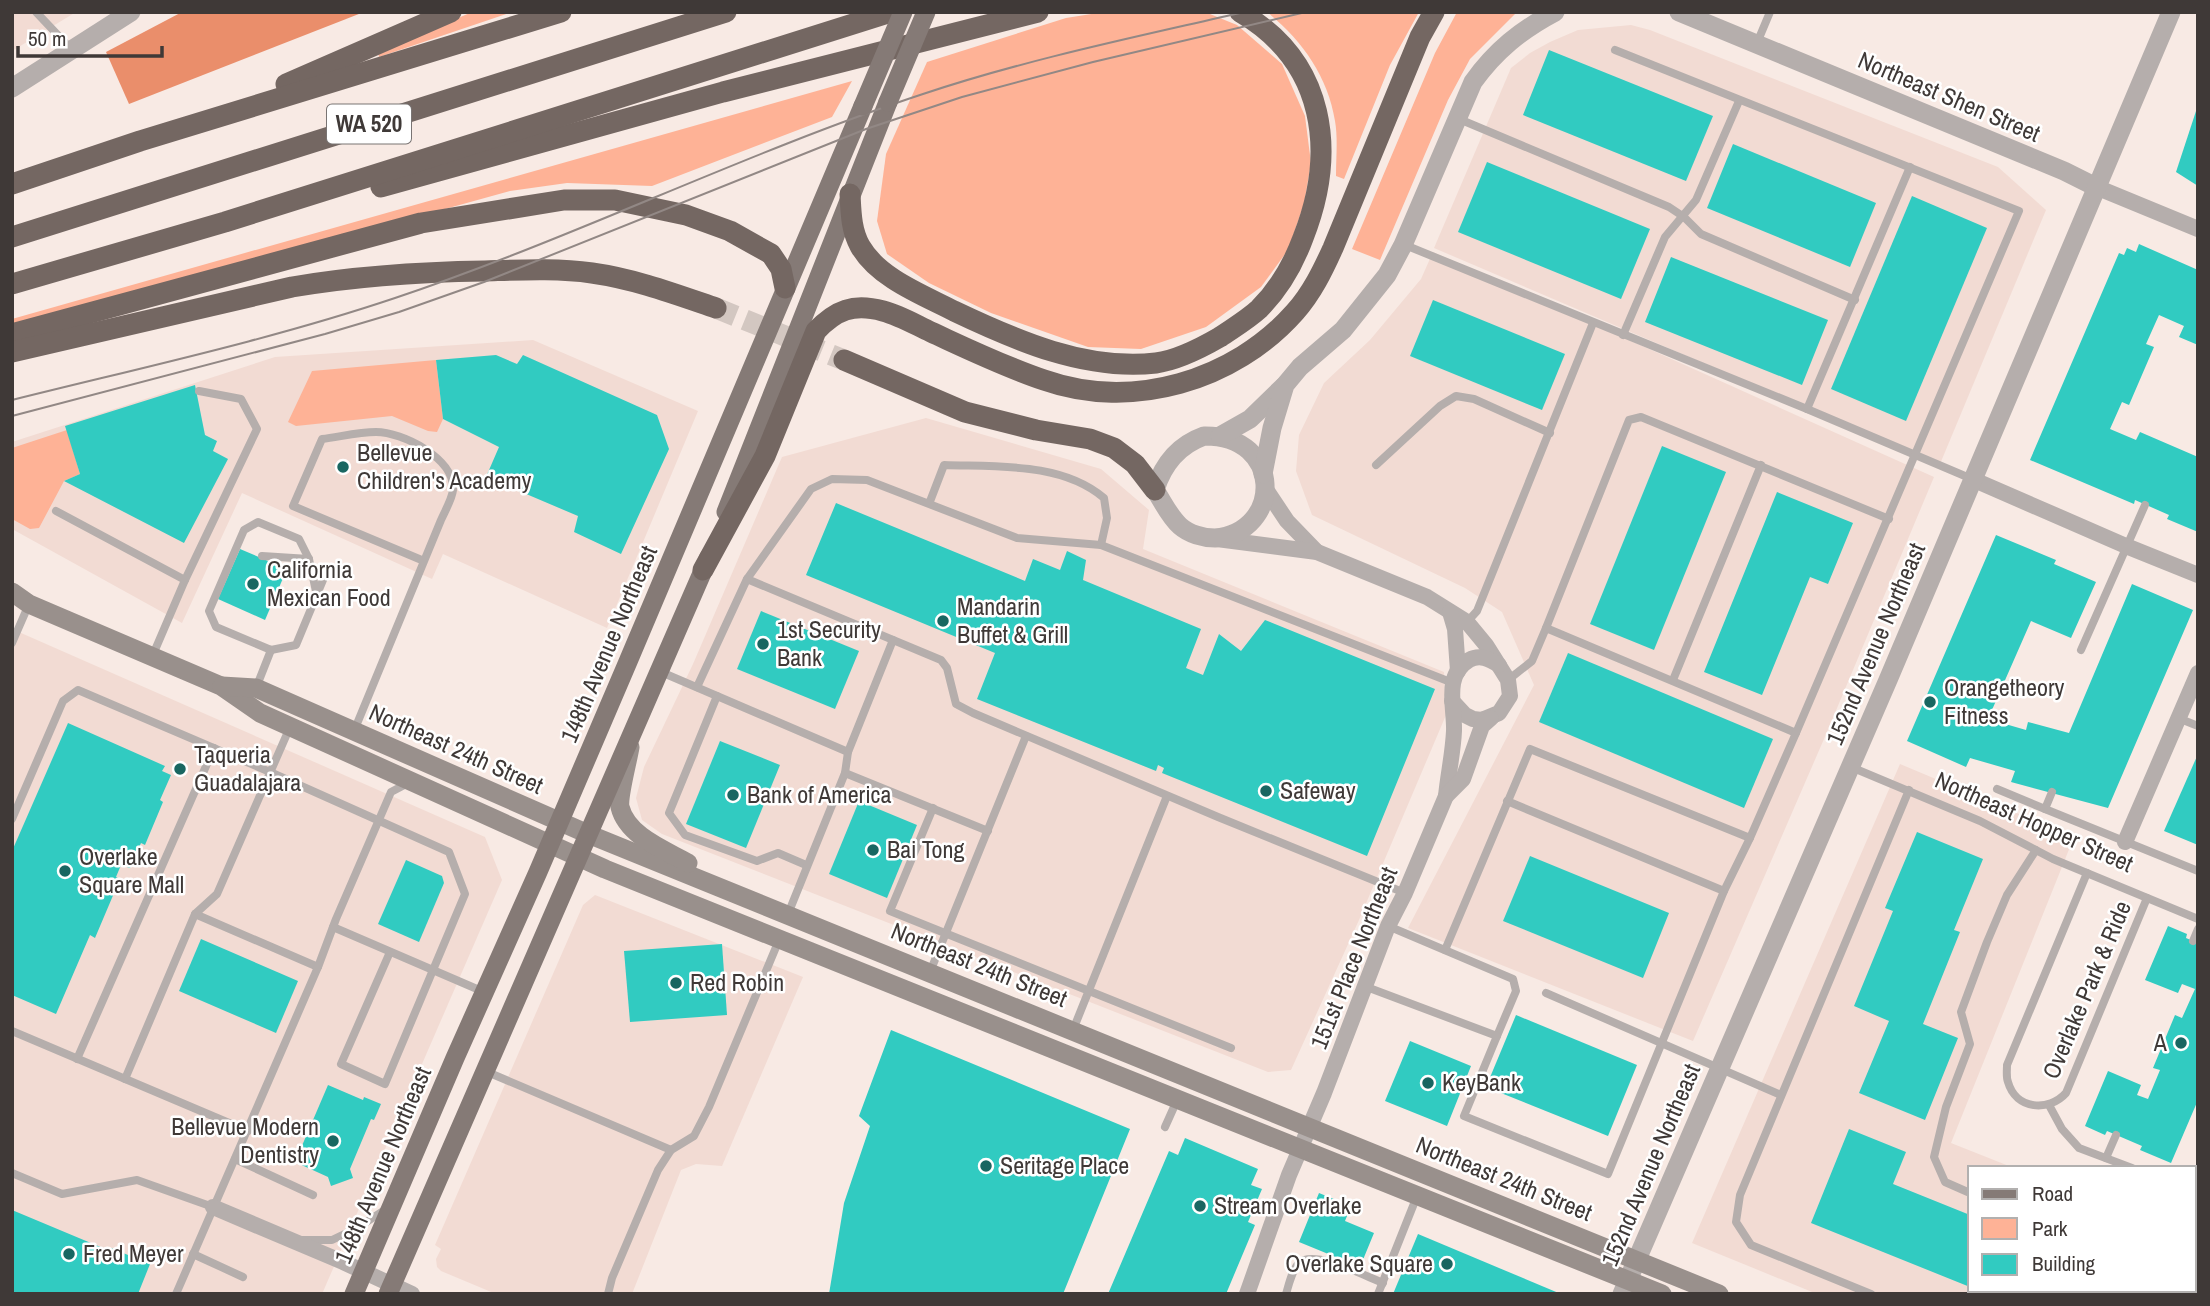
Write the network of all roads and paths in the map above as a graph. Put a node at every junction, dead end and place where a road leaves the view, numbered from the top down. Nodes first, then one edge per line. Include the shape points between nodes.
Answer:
1 (36, 12) edge
2 (131, 12) edge
3 (451, 12) edge
4 (561, 12) edge
5 (726, 12) edge
6 (891, 12) edge
7 (903, 12) edge
8 (926, 12) edge
9 (1038, 12) edge
10 (1240, 12) edge
11 (1434, 12) edge
12 (1555, 12) edge
13 (1679, 12) edge
14 (1770, 12) edge
15 (2171, 12) edge
16 (1757, 43) junction
17 (71, 49) junction
18 (1615, 50) dead end
19 (12, 88) edge
20 (1739, 100) junction
21 (1456, 118) junction
22 (140, 141) junction
23 (1910, 167) junction
24 (12, 184) edge
25 (2096, 187) junction
26 (850, 194) junction
27 (1684, 217) junction
28 (225, 222) junction
29 (2198, 229) edge
30 (12, 236) edge
31 (1403, 245) junction
32 (12, 285) edge
33 (785, 288) junction
34 (1855, 300) junction
35 (716, 308) tunnel mouth
36 (1593, 323) junction
37 (12, 334) edge
38 (1623, 335) junction
39 (12, 352) edge
40 (844, 360) tunnel mouth
41 (1285, 385) junction
42 (199, 391) dead end
43 (1807, 409) junction
44 (1550, 433) junction
45 (1220, 436) junction
46 (1916, 456) junction
47 (1376, 465) dead end
48 (1761, 465) junction
49 (1972, 479) junction
50 (1264, 481) junction
51 (1155, 490) junction
52 (929, 505) junction
53 (2145, 505) dead end
54 (56, 511) dead end
55 (1889, 519) junction
56 (1211, 538) junction
57 (1101, 545) junction
58 (2126, 546) junction
59 (1317, 552) junction
60 (262, 556) dead end
61 (309, 559) junction
62 (424, 561) junction
63 (703, 570) junction
64 (2198, 575) edge
65 (747, 579) junction
66 (185, 580) junction
67 (323, 580) dead end
68 (12, 592) edge
69 (317, 596) junction
70 (20, 603) edge
71 (1450, 612) junction
72 (1467, 622) junction
73 (1546, 628) junction
74 (894, 640) junction
75 (12, 643) edge
76 (271, 650) junction
77 (2081, 650) dead end
78 (152, 657) junction
79 (1499, 665) junction
80 (659, 671) junction
81 (2198, 673) edge
82 (1455, 677) junction
83 (1508, 680) junction
84 (1674, 680) junction
85 (221, 686) junction
86 (697, 687) junction
87 (256, 688) junction
88 (717, 695) junction
89 (1452, 701) junction
90 (1491, 718) junction
91 (2178, 718) junction
92 (2198, 726) edge
93 (290, 727) junction
94 (354, 731) junction
95 (633, 731) junction
96 (1796, 733) junction
97 (1026, 736) junction
98 (214, 748) junction
99 (848, 752) junction
100 (1851, 766) junction
101 (437, 767) junction
102 (270, 772) junction
103 (845, 773) junction
104 (411, 782) junction
105 (1997, 789) dead end
106 (1909, 790) junction
107 (2052, 792) dead end
108 (1167, 796) junction
109 (1446, 796) junction
110 (1507, 801) junction
111 (933, 808) junction
112 (2045, 809) junction
113 (12, 819) edge
114 (560, 821) junction
115 (377, 822) junction
116 (988, 831) junction
117 (589, 834) junction
118 (1750, 838) junction
119 (2125, 842) junction
120 (550, 845) junction
121 (2036, 850) junction
122 (579, 858) junction
123 (806, 865) junction
124 (2198, 871) edge
125 (2087, 873) junction
126 (1724, 891) junction
127 (1405, 893) junction
128 (2147, 898) junction
129 (752, 900) junction
130 (195, 914) junction
131 (788, 914) junction
132 (2198, 919) edge
133 (1388, 926) junction
134 (333, 927) junction
135 (2198, 929) edge
136 (946, 934) junction
137 (780, 938) junction
138 (2193, 941) dead end
139 (1445, 950) junction
140 (390, 952) junction
141 (318, 967) junction
142 (432, 970) junction
143 (930, 972) junction
144 (1364, 985) junction
145 (484, 992) junction
146 (1089, 992) junction
147 (1546, 993) dead end
148 (1073, 1030) junction
149 (12, 1031) edge
150 (1497, 1036) junction
151 (1662, 1042) junction
152 (1053, 1048) junction
153 (1231, 1048) dead end
154 (77, 1059) junction
155 (1719, 1069) junction
156 (485, 1071) junction
157 (125, 1079) junction
158 (1781, 1095) junction
159 (1178, 1098) junction
160 (2049, 1105) junction
161 (1165, 1127) dead end
162 (248, 1131) junction
163 (2116, 1135) dead end
164 (1305, 1137) junction
165 (671, 1150) junction
166 (2106, 1158) junction
167 (235, 1159) junction
168 (2127, 1166) edge
169 (12, 1173) edge
170 (1968, 1192) edge
171 (313, 1195) dead end
172 (1417, 1196) junction
173 (394, 1203) junction
174 (213, 1208) junction
175 (291, 1241) junction
176 (192, 1255) junction
177 (1637, 1259) junction
178 (365, 1272) junction
179 (243, 1276) dead end
180 (1383, 1283) junction
181 (1625, 1287) edge
182 (390, 1289) edge
183 (176, 1294) edge
184 (354, 1294) edge
185 (412, 1294) edge
186 (608, 1294) edge
187 (1247, 1294) edge
188 (1286, 1294) edge
189 (1378, 1294) edge
190 (1662, 1294) edge
191 (1719, 1294) edge
192 (1871, 1294) edge

1 - 17 lane
2 - 17 street
3 - 22 highway
4 - 22 highway
5 - 30 highway, WA 520
6 - 28 highway, WA 520
7 - 33 main road, 148th Avenue Northeast, bridge
8 - 26 main road, bridge
9 - 28 highway via 723,92 334,200
10 - 26 highway via 1268,32 1302,72 1320,125 1321,176 1298,251 1275,291 1258,310 1200,349 1160,362 1099,363 1034,345 971,319 902,283 869,258 853,227
11 - 63 highway via 1319,277 1298,309 1262,343 1193,380 1135,393 1102,393 1045,381 882,310 840,311 816,331 765,456
12 - 21 street via 1508,41 1488,61 1472,82
13 - 16 street, Northeast Shen Street
14 - 16 lane
15 - 25 street, 152nd Avenue Northeast
16 - 25 street, Northeast Shen Street
17 - 19 street
18 - 20 lane
20 - 23 lane
20 - 27 lane via 1696,200
21 - 27 lane
21 - 31 street
22 - 24 highway
23 - 34 lane
23 - 46 lane via 2019,211
25 - 29 street, Northeast Shen Street
25 - 49 street, 152nd Avenue Northeast
26 - 63 main road
27 - 34 lane via 1701,234
27 - 38 lane via 1665,237
28 - 32 highway, WA 520
31 - 36 lane
31 - 41 street via 1387,275 1343,330
33 - 37 highway via 781,269 771,254 730,231 686,215 615,200 564,200 421,223
33 - 114 main road, 148th Avenue Northeast
34 - 43 lane
35 - 39 highway via 636,281 590,273 398,274 292,287
36 - 38 lane
36 - 44 lane
38 - 43 lane
40 - 51 highway via 965,412 1090,439 1114,449 1135,464
41 - 45 street via 1250,419
41 - 50 street via 1272,428
42 - 66 lane via 241,399 257,429
43 - 46 lane
44 - 47 lane via 1474,399 1456,396
44 - 72 lane via 1477,611
45 - 50 street via 1248,449 1258,460
45 - 51 street via 1188,442 1167,465
46 - 49 lane
46 - 55 lane
48 - 55 lane
48 - 73 lane via 1641,417 1629,420
48 - 84 lane
49 - 58 street
49 - 100 street, 152nd Avenue Northeast
50 - 56 street via 1262,504 1254,518 1242,530
50 - 59 street via 1287,522
51 - 56 street via 1180,526
52 - 57 lane via 1017,538
52 - 57 lane via 944,465 1021,468 1058,475 1091,486 1104,498 1107,518
52 - 65 lane via 867,480 832,479 811,489
53 - 58 lane
54 - 66 lane
55 - 96 lane
56 - 59 street
57 - 82 lane
58 - 64 street
58 - 77 lane
59 - 71 street via 1427,597
60 - 61 lane
61 - 69 lane
61 - 76 lane via 299,539 258,522 244,530 209,611 216,627
62 - 62 lane via 293,506 321,439 377,432 405,438 438,458 453,488
62 - 94 lane
63 - 80 main road
65 - 74 lane
65 - 86 lane
66 - 78 lane
67 - 69 lane
68 - 70 main road, Northeast 24th Street
69 - 76 lane via 296,645
70 - 75 lane
70 - 78 main road, Northeast 24th Street
71 - 72 street
71 - 82 street via 1455,629
72 - 79 street
73 - 83 lane via 1532,662
73 - 84 lane
74 - 97 lane via 941,660 956,704
74 - 99 lane
76 - 87 lane
78 - 85 main road, Northeast 24th Street
79 - 82 street via 1476,657 1464,663
79 - 83 street
80 - 86 lane
80 - 95 main road
81 - 91 street
82 - 89 street
83 - 90 street via 1506,705
84 - 96 lane
85 - 87 main road, Northeast 24th Street
85 - 93 main road, Northeast 24th Street
86 - 88 lane
87 - 94 main road, Northeast 24th Street
88 - 99 lane
88 - 123 lane via 669,813 685,835 757,861 778,853
89 - 90 street via 1473,719
89 - 109 street, 151st Place Northeast via 1454,733
90 - 109 street, 151st Place Northeast via 1482,726 1463,779
91 - 92 lane
91 - 119 street
93 - 102 lane
93 - 104 main road, Northeast 24th Street
94 - 101 main road, Northeast 24th Street
95 - 117 main road
95 - 129 main road via 619,806 626,820 641,836
96 - 118 lane
97 - 108 lane
97 - 116 lane
98 - 102 lane
98 - 113 lane via 78,690 63,701
98 - 154 lane
99 - 103 lane
100 - 106 lane, Northeast Hopper Street
100 - 155 street, 152nd Avenue Northeast
101 - 104 main road
101 - 114 main road, Northeast 24th Street
102 - 115 lane
102 - 130 lane via 216,894
103 - 111 lane
103 - 123 lane
104 - 115 lane via 391,792
104 - 120 main road, Northeast 24th Street
105 - 112 lane
106 - 121 lane, Northeast Hopper Street
106 - 158 lane
107 - 112 lane
108 - 127 lane
108 - 146 lane
109 - 127 street, 151st Place Northeast
110 - 118 lane via 1530,749
110 - 126 lane
110 - 139 lane
111 - 116 lane
111 - 136 lane via 890,911
112 - 119 lane
114 - 117 main road, Northeast 24th Street
114 - 120 main road, 148th Avenue Northeast
115 - 134 lane
115 - 142 lane via 449,852 458,874 465,894
116 - 136 lane
117 - 122 main road
117 - 129 main road, Northeast 24th Street
118 - 126 lane
119 - 124 lane
120 - 122 main road, Northeast 24th Street
120 - 145 main road, 148th Avenue Northeast
121 - 125 lane, Northeast Hopper Street
121 - 170 lane via 2007,895 1961,1012 1970,1044 1946,1107 1934,1157 1945,1182
122 - 137 main road, Northeast 24th Street
122 - 156 main road
123 - 131 lane
125 - 128 lane, Northeast Hopper Street
125 - 160 lane, Overlake Park & Ride via 2007,1065 2013,1093 2035,1107
126 - 151 lane
127 - 133 street, 151st Place Northeast
128 - 132 lane, Northeast Hopper Street
128 - 160 lane, Overlake Park & Ride via 2073,1079 2059,1101
129 - 131 main road, Northeast 24th Street
130 - 141 lane
130 - 157 lane
131 - 143 main road, Northeast 24th Street
133 - 139 lane
133 - 144 street, 151st Place Northeast
134 - 140 lane
134 - 141 lane
135 - 138 lane
136 - 143 lane
136 - 146 lane
137 - 152 main road, Northeast 24th Street
137 - 165 lane via 709,1107 694,1136
139 - 150 lane via 1513,979 1516,990
140 - 142 lane
140 - 142 lane via 341,1064 385,1084
141 - 162 lane
142 - 145 lane
143 - 148 main road, Northeast 24th Street
144 - 150 lane
144 - 164 street, 151st Place Northeast
145 - 173 main road, 148th Avenue Northeast
146 - 148 lane
146 - 153 lane
147 - 151 lane
148 - 152 main road
148 - 164 main road, Northeast 24th Street
149 - 154 lane
150 - 151 lane via 1464,1116 1608,1174
151 - 155 lane
152 - 159 main road, Northeast 24th Street
154 - 157 lane
155 - 158 lane
155 - 177 street, 152nd Avenue Northeast
156 - 165 lane
156 - 182 main road
157 - 162 lane
158 - 192 lane via 1740,1195 1736,1222 1751,1245
159 - 161 lane
159 - 164 main road, Northeast 24th Street
160 - 166 lane via 2062,1129 2080,1147
162 - 167 lane
163 - 166 lane
164 - 172 main road, Northeast 24th Street
164 - 177 main road, Northeast 24th Street
164 - 187 street, 151st Place Northeast
165 - 186 lane via 648,1192
166 - 168 lane
167 - 171 lane
167 - 174 lane
169 - 174 lane via 62,1194 137,1180
172 - 180 lane
172 - 181 main road, Northeast 24th Street
173 - 175 lane via 332,1240
173 - 178 main road, 148th Avenue Northeast
174 - 175 street
174 - 176 lane
175 - 178 street
176 - 179 lane
176 - 183 lane
177 - 181 street, 152nd Avenue Northeast
177 - 191 main road, Northeast 24th Street
178 - 182 street
178 - 184 main road, 148th Avenue Northeast
180 - 188 lane via 1310,1258 1295,1268
180 - 189 lane
181 - 190 main road, Northeast 24th Street
182 - 185 street

